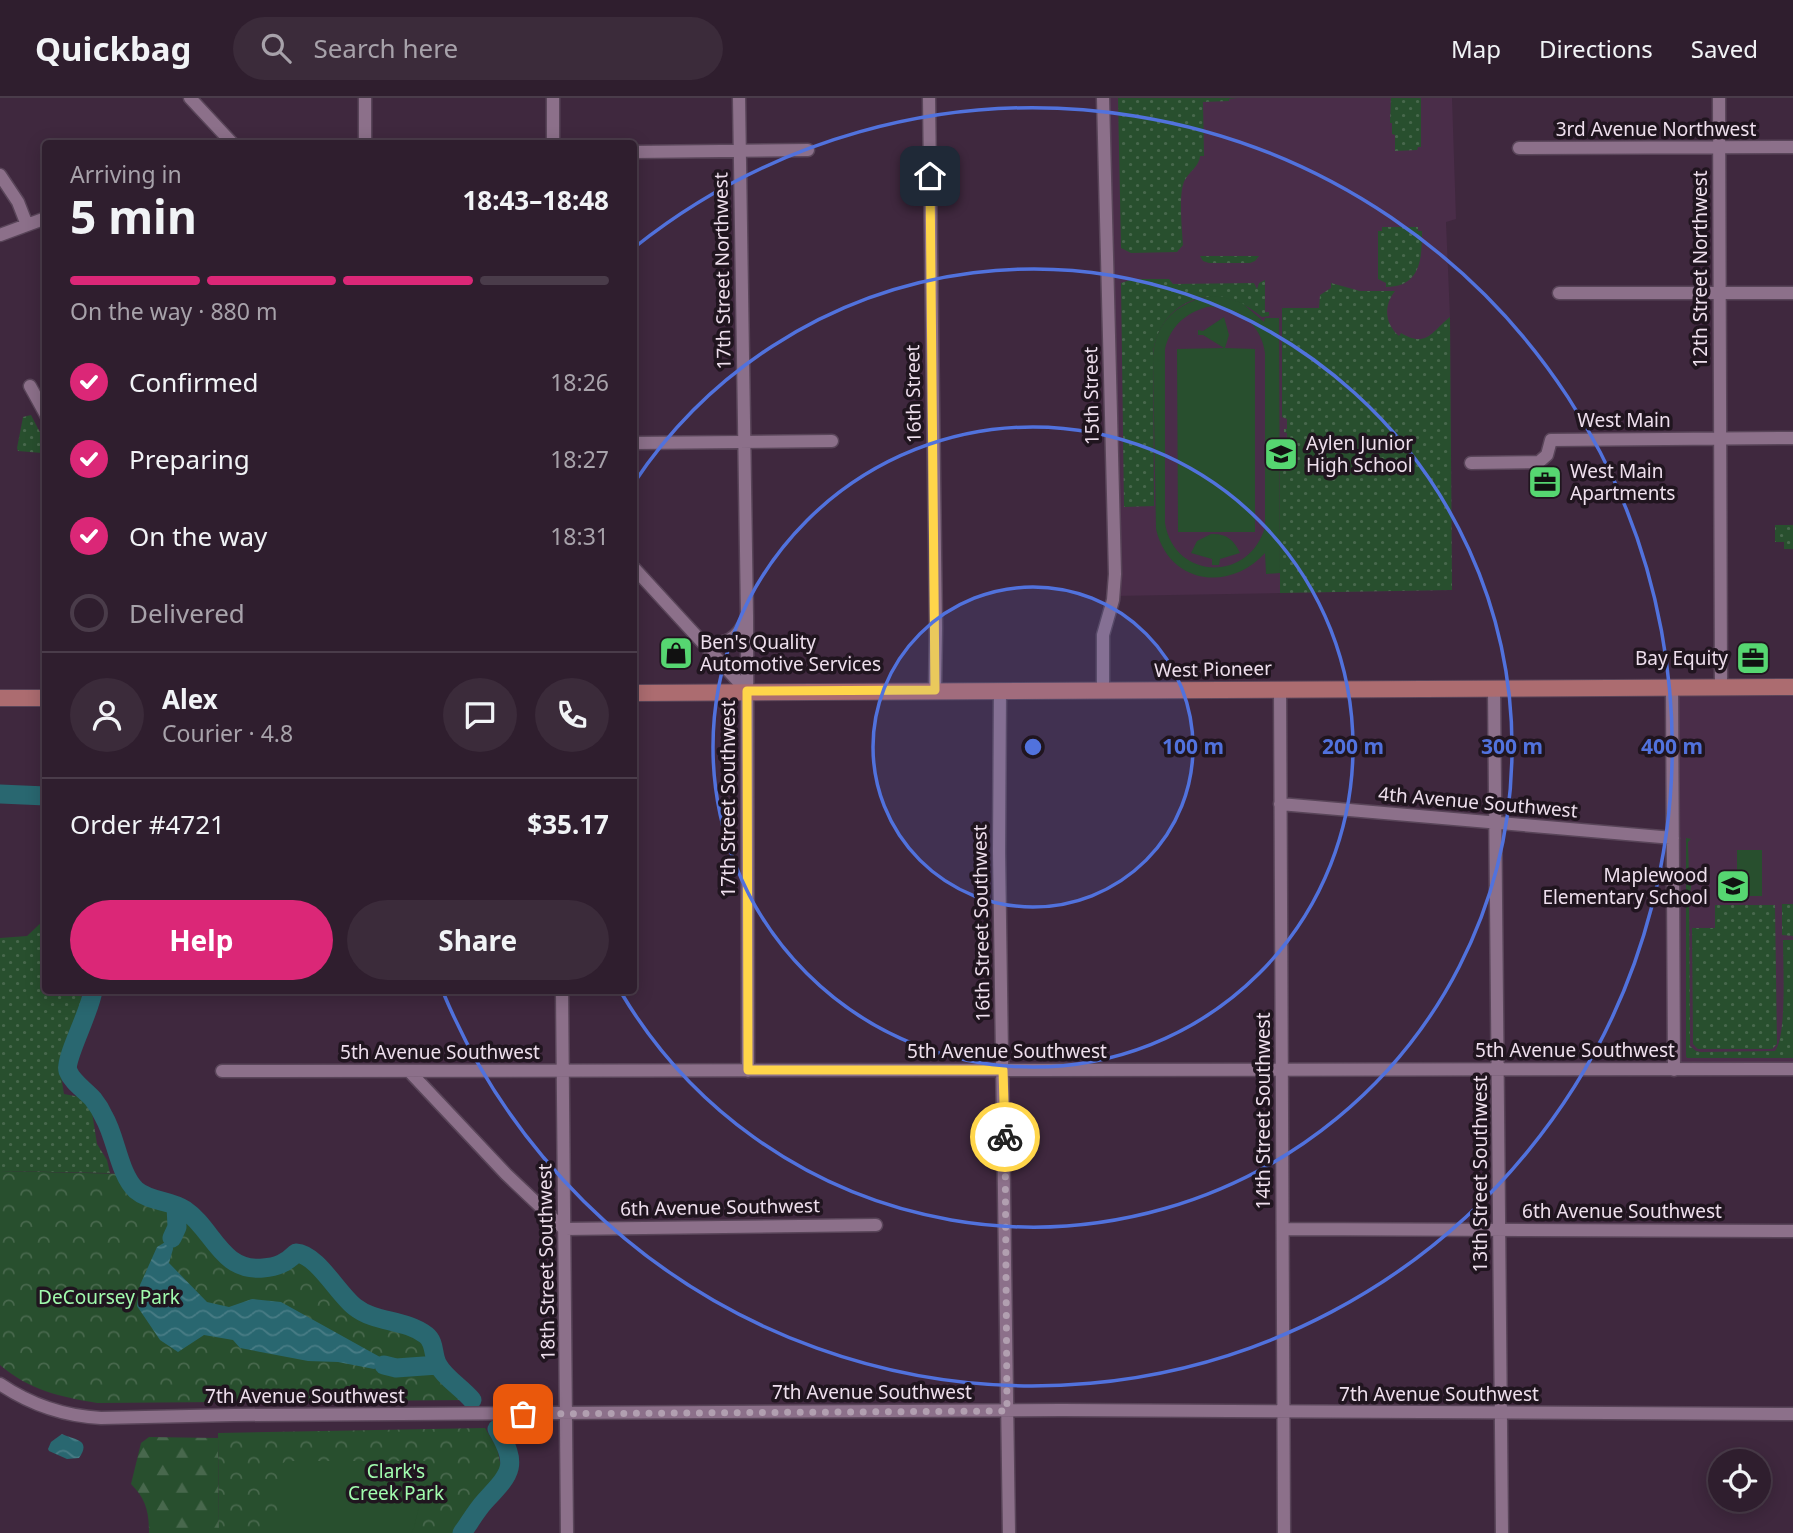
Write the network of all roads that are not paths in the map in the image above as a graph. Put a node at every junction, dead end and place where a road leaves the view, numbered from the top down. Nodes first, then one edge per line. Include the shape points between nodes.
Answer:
1 (190, 98) edge
2 (365, 98) edge
3 (553, 98) edge
4 (739, 98) edge
5 (929, 98) edge
6 (1103, 98) edge
7 (1719, 98) edge
8 (229, 140) edge
9 (365, 140) edge
10 (553, 140) edge
11 (1793, 147) edge
12 (1518, 148) dead end
13 (1719, 148) junction
14 (808, 150) dead end
15 (740, 151) junction
16 (637, 152) edge
17 (0, 175) edge
18 (42, 219) edge
19 (27, 225) junction
20 (0, 235) edge
21 (1559, 293) dead end
22 (1793, 293) edge
23 (1719, 294) junction
24 (30, 386) dead end
25 (42, 408) edge
26 (1793, 438) edge
27 (1721, 439) junction
28 (832, 441) dead end
29 (744, 442) junction
30 (637, 443) edge
31 (1471, 463) dead end
32 (637, 571) edge
33 (747, 616) junction
34 (704, 642) junction
35 (1793, 687) edge
36 (1672, 688) junction
37 (1721, 688) junction
38 (1280, 689) junction
39 (1494, 689) junction
40 (935, 690) junction
41 (1000, 690) junction
42 (747, 691) junction
43 (1103, 691) junction
44 (637, 693) edge
45 (0, 698) edge
46 (42, 698) edge
47 (1280, 804) junction
48 (1496, 823) junction
49 (1673, 838) junction
50 (562, 994) edge
51 (1498, 1069) junction
52 (1793, 1069) edge
53 (748, 1070) junction
54 (1003, 1070) junction
55 (1282, 1070) junction
56 (1674, 1070) junction
57 (222, 1071) dead end
58 (409, 1071) junction
59 (562, 1071) junction
60 (876, 1224) dead end
61 (564, 1229) junction
62 (1283, 1229) junction
63 (1499, 1229) junction
64 (1793, 1231) edge
65 (0, 1384) edge
66 (1007, 1411) junction
67 (1283, 1412) junction
68 (567, 1413) junction
69 (1502, 1413) junction
70 (1793, 1415) edge
71 (567, 1533) edge
72 (1009, 1533) edge
73 (1284, 1533) edge
74 (1502, 1533) edge

1 - 8 street
2 - 9 street
3 - 10 street
4 - 15 street, 17th Street Northwest
5 - 40 street, 16th Street
6 - 43 street, 15th Street via 1115,574 1103,635
7 - 13 street, 12th Street Northwest
11 - 13 street, 3rd Avenue Northwest
12 - 13 street, 3rd Avenue Northwest
13 - 23 street, 12th Street Northwest
14 - 15 street
15 - 16 street
15 - 29 street, 17th Street Northwest
17 - 19 street
18 - 19 street
19 - 20 street
21 - 23 street
22 - 23 street
23 - 27 street, 12th Street Northwest
24 - 25 street
26 - 27 street, West Main
27 - 31 street, West Main via 1551,440 1548,455 1539,462
27 - 37 street, 12th Street Northwest
28 - 29 street
29 - 30 street
29 - 33 street, 17th Street Southwest
32 - 34 street
33 - 34 street via 731,640
33 - 42 street, 17th Street Southwest
34 - 42 street
35 - 37 main road, West Pioneer
36 - 37 main road, West Pioneer
36 - 39 main road, West Pioneer
36 - 49 street
38 - 39 main road, West Pioneer
38 - 43 main road, West Pioneer
38 - 47 street, 14th Street Southwest
39 - 48 street, 13th Street Southwest
40 - 41 main road, West Pioneer
40 - 42 main road, West Pioneer
41 - 43 main road, West Pioneer
41 - 54 street, 16th Street Southwest
42 - 44 main road, West Pioneer
42 - 53 street, 17th Street Southwest
45 - 46 main road
47 - 48 street, 4th Avenue Southwest
47 - 55 street, 14th Street Southwest
48 - 49 street, 4th Avenue Southwest
48 - 51 street, 13th Street Southwest
49 - 56 street
50 - 59 street, 18th Street Southwest
51 - 55 street, 5th Avenue Southwest
51 - 56 street, 5th Avenue Southwest
51 - 63 street, 13th Street Southwest
52 - 56 street, 5th Avenue Southwest
53 - 54 street, 5th Avenue Southwest
53 - 59 street, 5th Avenue Southwest
54 - 55 street, 5th Avenue Southwest
54 - 66 street, 16th Street Southwest
55 - 62 street, 14th Street Southwest
57 - 58 street, 5th Avenue Southwest
58 - 59 street, 5th Avenue Southwest
58 - 61 street
59 - 61 street, 18th Street Southwest
60 - 61 street, 6th Avenue Southwest
61 - 68 street, 18th Street Southwest
62 - 63 street, 6th Avenue Southwest
62 - 67 street, 14th Street Southwest
63 - 64 street, 6th Avenue Southwest
63 - 69 street, 13th Street Southwest
65 - 68 street, 7th Avenue Southwest via 44,1408 82,1417
66 - 67 street, 7th Avenue Southwest
66 - 68 street, 7th Avenue Southwest
66 - 72 street, 16th Street Southwest
67 - 69 street, 7th Avenue Southwest
67 - 73 street, 14th Street Southwest
68 - 71 street, 18th Street Southwest
69 - 70 street, 7th Avenue Southwest
69 - 74 street, 13th Street Southwest

